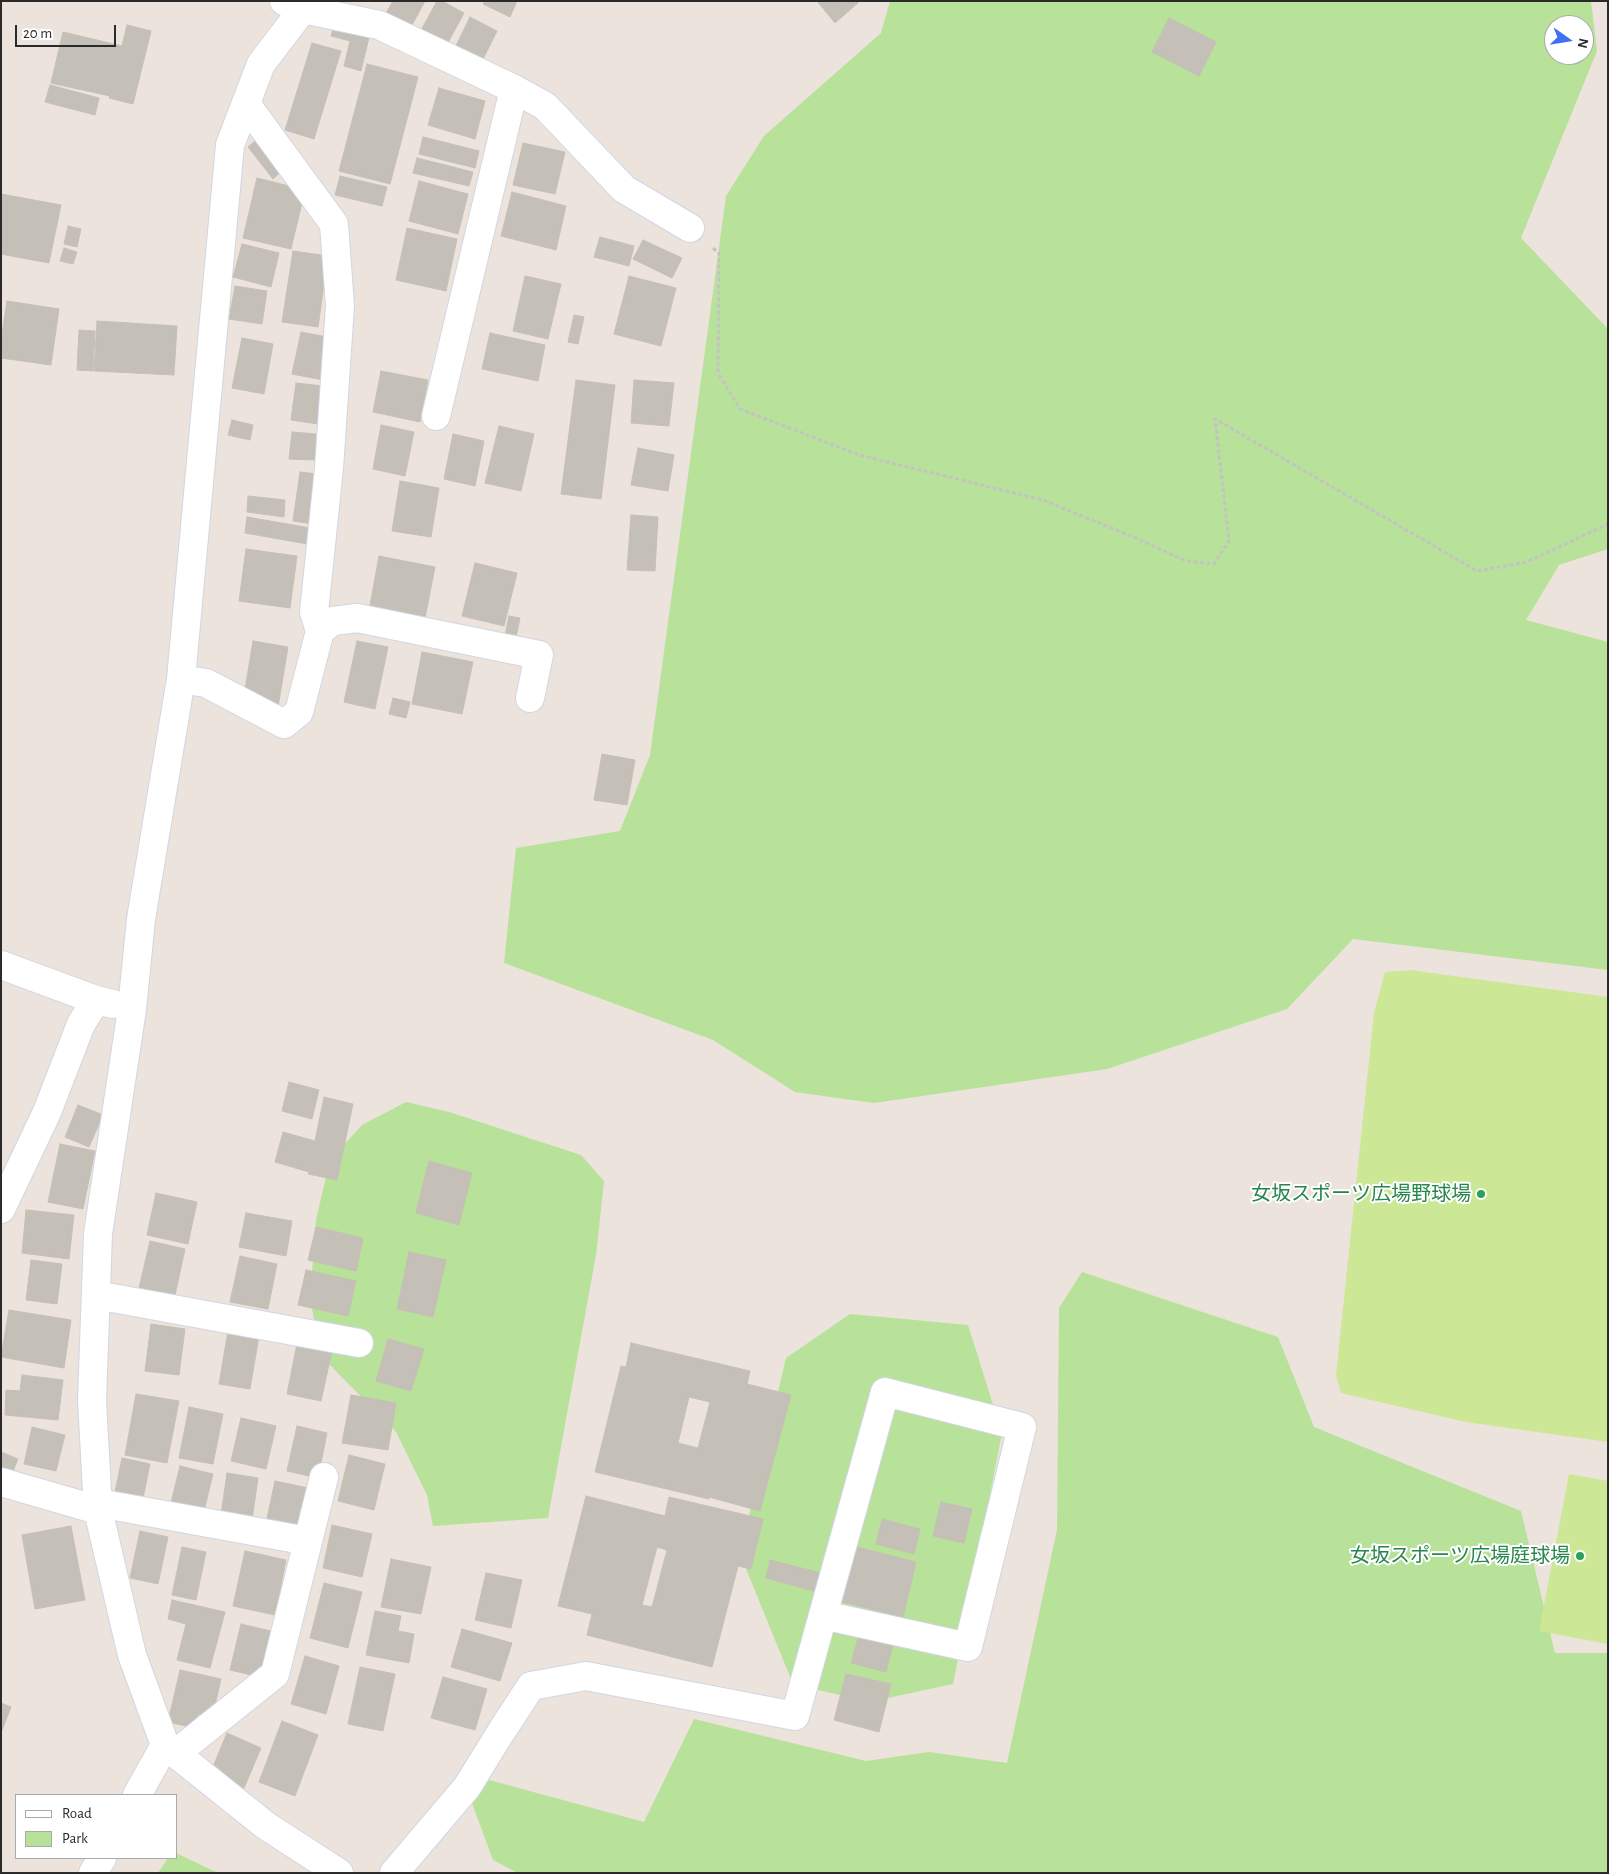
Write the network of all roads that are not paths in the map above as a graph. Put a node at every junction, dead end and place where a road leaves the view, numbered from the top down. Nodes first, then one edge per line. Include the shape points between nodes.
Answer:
1 (298, 4) edge
2 (514, 88) junction
3 (246, 104) junction
4 (690, 228) road end
5 (436, 416) dead end
6 (320, 631) junction
7 (181, 680) junction
8 (530, 698) dead end
9 (1, 965) edge
10 (96, 1000) junction
11 (132, 1009) junction
12 (1, 1209) edge
13 (96, 1295) junction
14 (359, 1343) dead end
15 (324, 1478) dead end
16 (1, 1482) edge
17 (98, 1507) junction
18 (308, 1541) junction
19 (823, 1615) junction
20 (170, 1749) junction
21 (138, 1794) edge
22 (101, 1859) edge
23 (93, 1873) edge
24 (339, 1873) edge
25 (394, 1873) edge

1 - 2 street via 379,25
1 - 3 street via 261,64
2 - 4 street via 545,106 624,189
2 - 5 street
3 - 6 street via 334,224 340,306 329,468 314,612
3 - 7 street via 230,145
6 - 7 street via 299,712 284,724 206,683
6 - 8 street via 333,621 357,618 539,654
7 - 11 street via 141,919
9 - 10 street
10 - 11 street
10 - 12 street via 81,1024 47,1112
11 - 13 street via 98,1234
13 - 14 street
13 - 17 street via 92,1400
15 - 18 street
16 - 17 street
17 - 18 street
17 - 20 street via 132,1655
18 - 20 street via 275,1674
19 - 19 street via 885,1392 1022,1427 968,1647
19 - 25 street via 795,1716 586,1676 531,1686 467,1787
20 - 21 street
20 - 24 street via 265,1825
22 - 23 street

